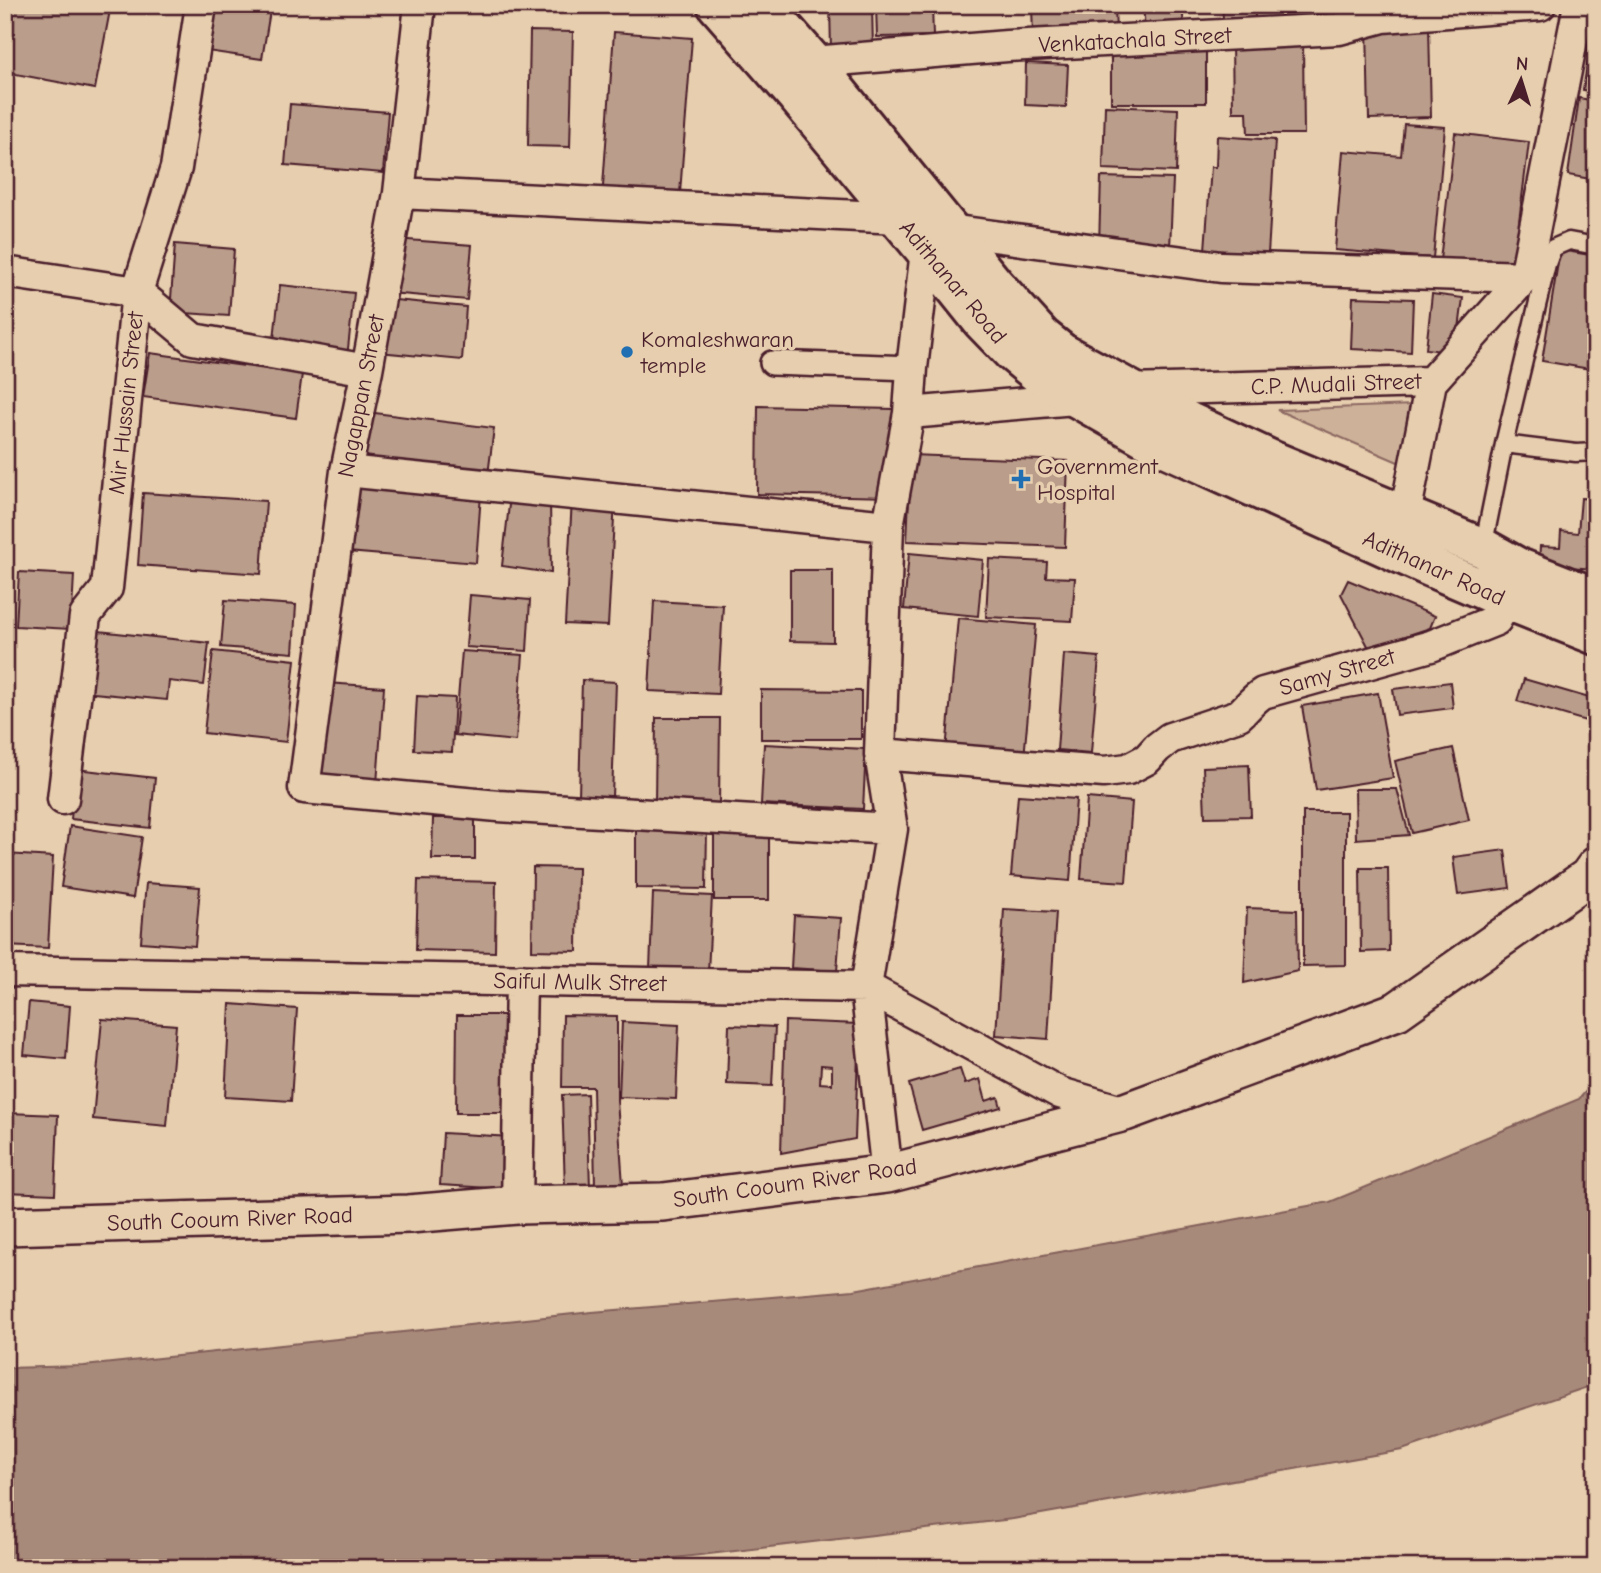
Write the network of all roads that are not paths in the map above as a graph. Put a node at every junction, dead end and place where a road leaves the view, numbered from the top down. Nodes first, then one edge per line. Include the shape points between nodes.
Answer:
1 (201, 5) edge
2 (420, 5) edge
3 (717, 5) edge
4 (763, 5) edge
5 (1540, 5) edge
6 (1579, 5) edge
7 (813, 62) junction
8 (399, 193) junction
9 (899, 218) junction
10 (938, 241) junction
11 (1596, 246) edge
12 (5, 272) edge
13 (1525, 277) junction
14 (137, 292) junction
15 (772, 363) dead end
16 (912, 368) junction
17 (367, 370) junction
18 (1431, 382) junction
19 (1129, 390) junction
20 (1079, 399) junction
21 (909, 413) junction
22 (1504, 443) junction
23 (1596, 452) edge
24 (346, 471) junction
25 (1405, 515) junction
26 (888, 526) junction
27 (1483, 548) junction
28 (1596, 598) edge
29 (1507, 600) junction
30 (1596, 635) edge
31 (880, 754) junction
32 (63, 799) dead end
33 (892, 829) junction
34 (1596, 866) edge
35 (5, 971) edge
36 (521, 980) junction
37 (866, 988) junction
38 (1125, 1112) junction
39 (887, 1174) junction
40 (517, 1205) junction
41 (5, 1226) edge

1 - 14 street, Mir Hussain Street via 176,168
2 - 8 street, Nagappan Street
3 - 9 main road, Adithanar Road
4 - 7 main road, Adithanar Road
5 - 7 street, Venkatachala Street via 1383,17 1339,29 1007,46
6 - 13 street
7 - 10 main road, Adithanar Road
8 - 9 street
8 - 17 street, Nagappan Street
9 - 10 main road, Adithanar Road
10 - 13 street via 1221,267
10 - 16 street
10 - 19 main road, Adithanar Road via 1062,353
10 - 20 main road, Adithanar Road via 982,321 1037,373
11 - 22 lane via 1569,241 1553,248
12 - 14 street
13 - 18 street, C.P. Mudali Street
14 - 17 street via 192,340
14 - 32 street, Mir Hussain Street via 107,588 85,616
15 - 16 street
16 - 21 street
17 - 24 street, Nagappan Street
18 - 19 street, C.P. Mudali Street
18 - 25 street
19 - 20 street, C.P. Mudali Street
19 - 25 main road, Adithanar Road via 1271,460
20 - 21 street, C.P. Mudali Street
20 - 29 main road, Adithanar Road via 1152,442
21 - 26 street
22 - 23 lane
22 - 27 lane
24 - 26 street
24 - 33 street, Nagappan Street via 304,788 498,806
25 - 27 main road, Adithanar Road
26 - 31 street
27 - 28 main road, Adithanar Road via 1519,568
29 - 30 main road, Adithanar Road
29 - 31 street, Samy Street via 1496,620 1431,646 1263,692 1239,715 1170,738 1128,769 1104,772
31 - 33 street
33 - 37 street
34 - 38 street, South Cooum River Road via 1588,877 1397,1011
35 - 36 street, Saiful Mulk Street
36 - 37 street, Saiful Mulk Street
36 - 40 street
37 - 38 street, Saiful Mulk Street via 1060,1093
37 - 39 street
38 - 39 street, South Cooum River Road
39 - 40 street, South Cooum River Road via 663,1202
40 - 41 street, South Cooum River Road via 409,1214

